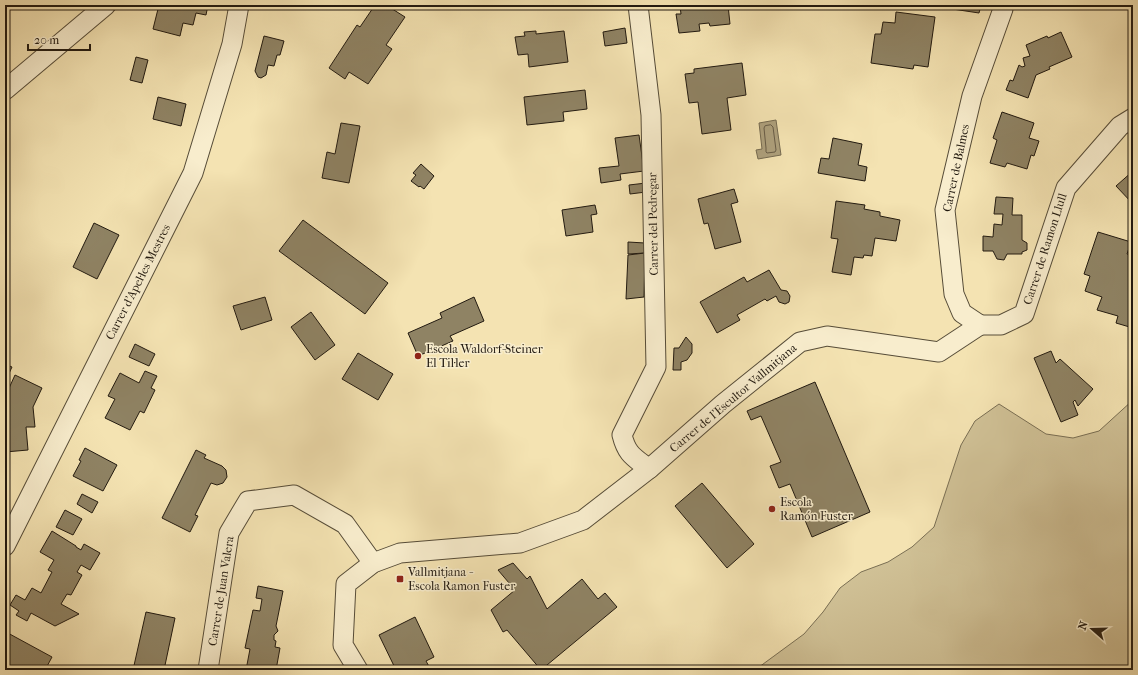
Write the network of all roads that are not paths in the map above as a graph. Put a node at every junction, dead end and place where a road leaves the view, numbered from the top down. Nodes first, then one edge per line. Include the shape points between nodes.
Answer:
1 (106, 5) edge
2 (239, 5) edge
3 (638, 5) edge
4 (1003, 5) edge
5 (5, 90) edge
6 (1133, 118) edge
7 (980, 325) junction
8 (649, 469) junction
9 (5, 546) edge
10 (373, 563) junction
11 (208, 670) edge
12 (358, 670) edge

1 - 5 street
2 - 9 street, Carrer d'Apel·les Mestres via 232,44 193,173
3 - 8 street, Carrer del Pedregar via 651,115 656,367 622,435 630,454
4 - 7 street, Carrer de Balmes via 972,96 945,210 954,294 962,313
6 - 7 street, Carrer de Ramon Llull via 1120,126 1066,188 1024,314 1001,325
7 - 8 street, Carrer de l'Escultor Vallmitjana via 939,352 827,336 800,342 723,404
8 - 10 street, Carrer de l'Escultor Vallmitjana via 583,520 520,543 400,553
10 - 11 street, Carrer de Juan Valera via 345,524 294,495 248,501 229,533
10 - 12 street, Carrer de l'Escultor Vallmitjana via 346,584 343,645

